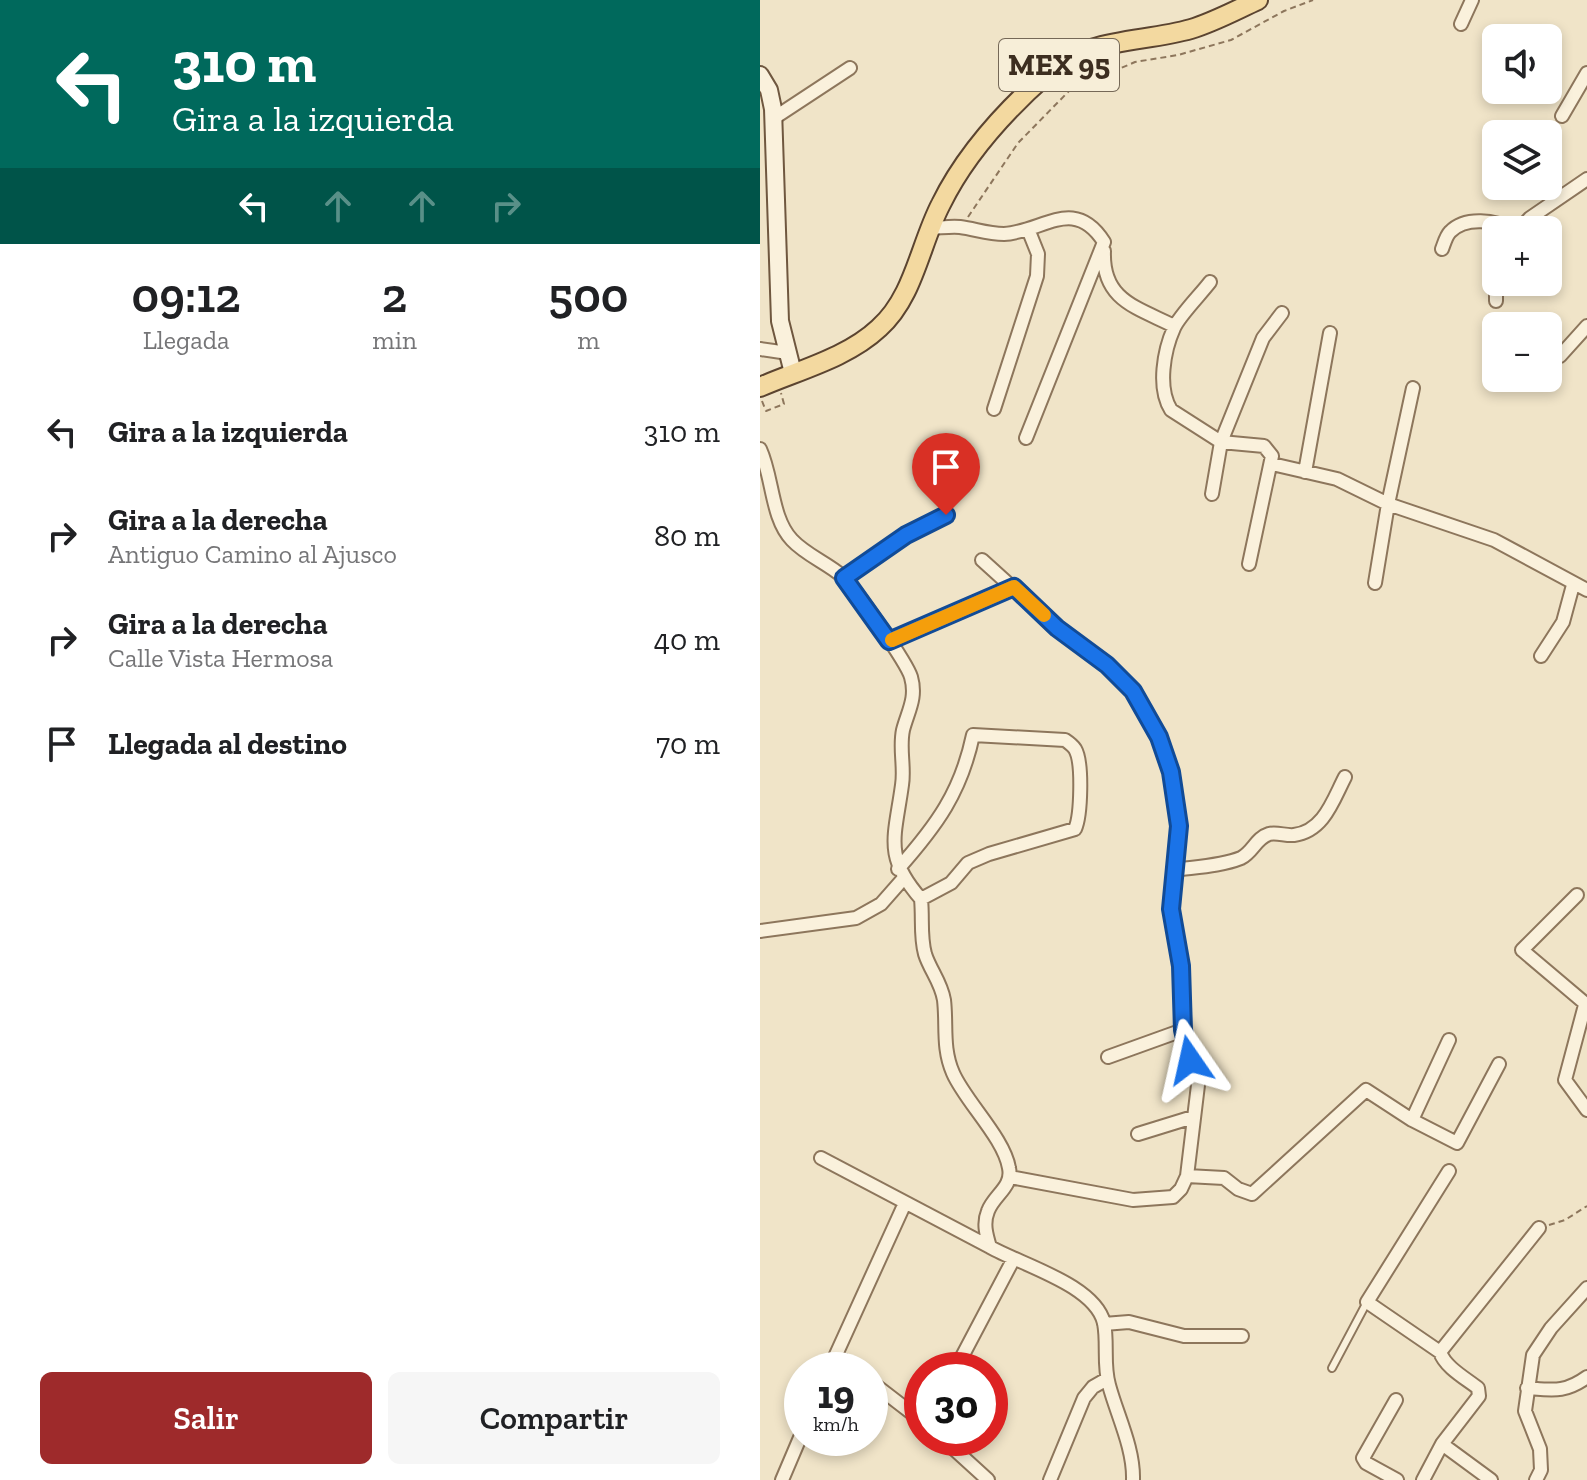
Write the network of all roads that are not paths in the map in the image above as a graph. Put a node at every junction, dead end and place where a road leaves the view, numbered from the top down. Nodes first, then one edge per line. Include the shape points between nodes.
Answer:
1 (1258, 0) edge
2 (1472, 0) edge
3 (1461, 24) dead end
4 (850, 68) dead end
5 (1587, 73) edge
6 (760, 75) edge
7 (1562, 116) dead end
8 (774, 118) junction
9 (1587, 179) edge
10 (1533, 216) edge
11 (1482, 223) edge
12 (929, 228) junction
13 (1028, 229) junction
14 (1104, 242) junction
15 (1442, 249) dead end
16 (1210, 282) dead end
17 (1496, 296) edge
18 (1496, 301) dead end
19 (1282, 313) dead end
20 (1174, 326) junction
21 (1587, 326) edge
22 (1330, 333) dead end
23 (760, 349) edge
24 (788, 353) junction
25 (1562, 354) edge
26 (793, 373) junction
27 (760, 387) edge
28 (1413, 388) dead end
29 (994, 409) dead end
30 (1026, 438) dead end
31 (1221, 442) junction
32 (760, 449) edge
33 (1272, 464) junction
34 (1305, 472) junction
35 (1212, 494) dead end
36 (1388, 504) junction
37 (946, 515) dead end
38 (982, 560) dead end
39 (1249, 564) dead end
40 (844, 578) junction
41 (1375, 583) dead end
42 (1573, 585) junction
43 (1014, 587) junction
44 (1587, 590) edge
45 (889, 641) junction
46 (1541, 656) dead end
47 (1345, 777) dead end
48 (1174, 870) junction
49 (901, 874) junction
50 (1577, 895) dead end
51 (921, 899) junction
52 (760, 931) edge
53 (1586, 1005) edge
54 (1183, 1030) junction
55 (1449, 1040) dead end
56 (1108, 1057) dead end
57 (1499, 1064) dead end
58 (1587, 1110) edge
59 (1193, 1117) junction
60 (1412, 1120) junction
61 (1138, 1134) dead end
62 (821, 1158) dead end
63 (1449, 1171) dead end
64 (1187, 1176) junction
65 (1010, 1177) junction
66 (905, 1203) junction
67 (1539, 1228) road end
68 (990, 1247) junction
69 (1013, 1260) junction
70 (1587, 1288) edge
71 (1367, 1302) junction
72 (1104, 1324) junction
73 (1242, 1336) dead end
74 (837, 1352) edge
75 (964, 1352) edge
76 (1440, 1352) junction
77 (1332, 1368) dead end
78 (1587, 1377) edge
79 (1107, 1379) junction
80 (1527, 1388) junction
81 (888, 1395) edge
82 (1396, 1400) dead end
83 (904, 1407) edge
84 (1442, 1444) junction
85 (792, 1456) edge
86 (962, 1456) edge
87 (782, 1480) edge
88 (988, 1480) edge
89 (1050, 1480) edge
90 (1133, 1480) edge
91 (1397, 1480) edge
92 (1423, 1480) edge
93 (1491, 1480) edge
94 (1536, 1480) edge

1 - 12 main road, MEX 95 via 1192,29 1111,43 1068,58 1028,93 965,164
2 - 3 street
4 - 8 street
5 - 7 street
6 - 8 main road
8 - 24 main road via 780,321
9 - 10 street
11 - 15 street via 1463,225 1449,234
12 - 13 street via 960,227 989,234
12 - 26 main road, MEX 95 via 889,318 862,341
13 - 14 street via 1075,219 1087,223
13 - 29 street via 1038,254 1037,276
14 - 20 street via 1103,269 1110,288
14 - 30 street
16 - 20 street
17 - 18 street
19 - 31 street via 1263,338
20 - 31 street via 1163,377 1167,405
21 - 25 street
22 - 34 street
23 - 24 street
24 - 26 main road
26 - 27 main road, MEX 95
28 - 36 street
31 - 33 street via 1264,446
31 - 35 street
32 - 40 street via 781,523 792,540
33 - 34 street
33 - 39 street
34 - 36 street via 1337,479
36 - 41 street
36 - 42 street via 1494,540
37 - 40 street via 906,535
38 - 43 street
40 - 45 street
42 - 44 street
42 - 46 street via 1563,622
43 - 45 street
43 - 48 street via 1107,665 1146,711 1176,795
45 - 49 street via 911,676 914,700 901,749 903,784 895,845
47 - 48 street via 1325,816 1312,829 1270,834 1238,859
48 - 54 street via 1171,909 1181,966
49 - 51 street
49 - 51 street via 966,769 973,735 1065,740 1074,748 1079,759 1075,829 968,863 951,883
49 - 52 street via 881,904 856,918
50 - 53 street via 1522,950
51 - 65 street via 921,938 944,1000 944,1042 952,1072 1009,1165
53 - 58 street via 1565,1080
54 - 56 street
54 - 59 street via 1198,1085
55 - 60 street
57 - 60 street via 1460,1141
59 - 61 street
59 - 64 street
60 - 64 street via 1366,1090 1252,1194 1224,1178
62 - 66 street
63 - 71 street
64 - 65 street via 1173,1197 1154,1200
65 - 68 street via 987,1212
66 - 68 street
66 - 74 street
67 - 76 street
68 - 69 street
69 - 72 street via 1085,1295 1099,1308
69 - 75 street
70 - 80 street via 1533,1355
71 - 76 street
71 - 77 lane
72 - 73 street via 1129,1322 1184,1336
72 - 79 street
76 - 84 street via 1478,1388 1479,1396
78 - 80 street via 1562,1391
79 - 89 street via 1084,1398
79 - 90 street
80 - 94 street via 1525,1411 1540,1449
81 - 83 street
82 - 91 street via 1363,1458
84 - 92 street
84 - 93 street
85 - 87 street
86 - 88 street

